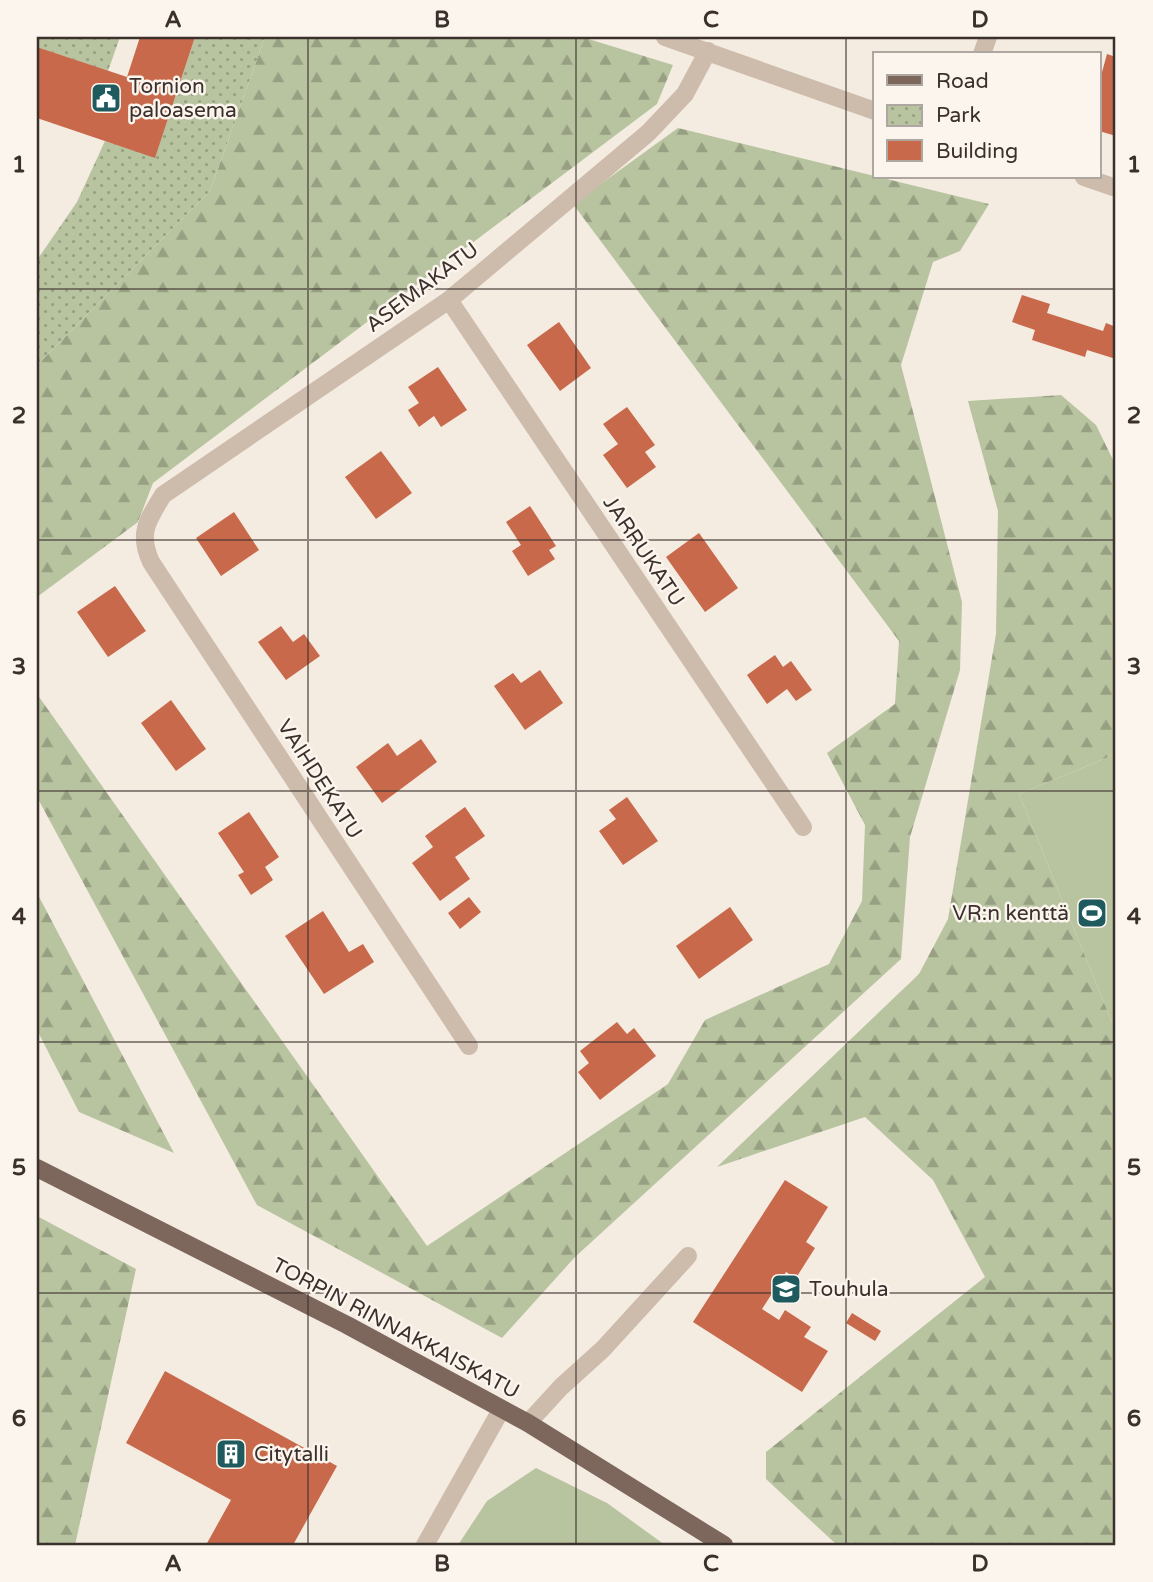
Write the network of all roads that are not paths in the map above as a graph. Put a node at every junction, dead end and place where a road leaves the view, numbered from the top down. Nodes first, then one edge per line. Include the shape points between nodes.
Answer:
1 (665, 37) edge
2 (708, 51) junction
3 (873, 110) edge
4 (1087, 178) edge
5 (1116, 188) edge
6 (449, 300) junction
7 (144, 534) joint
8 (803, 827) dead end
9 (469, 1046) dead end
10 (37, 1168) edge
11 (688, 1256) dead end
12 (501, 1410) junction
13 (528, 1423) junction
14 (425, 1545) edge
15 (723, 1545) edge

1 - 2 street
2 - 3 street
2 - 6 street, ASEMAKATU via 685,93 648,133
4 - 5 street
6 - 7 street, ASEMAKATU via 163,495
6 - 8 street, JARRUKATU
7 - 9 street, VAIHDEKATU via 143,545 151,562
10 - 12 main road, TORPIN RINNAKKAISKATU via 347,1325
11 - 13 street
12 - 13 main road, TORPIN RINNAKKAISKATU
12 - 14 street
13 - 15 main road, TORPIN RINNAKKAISKATU

